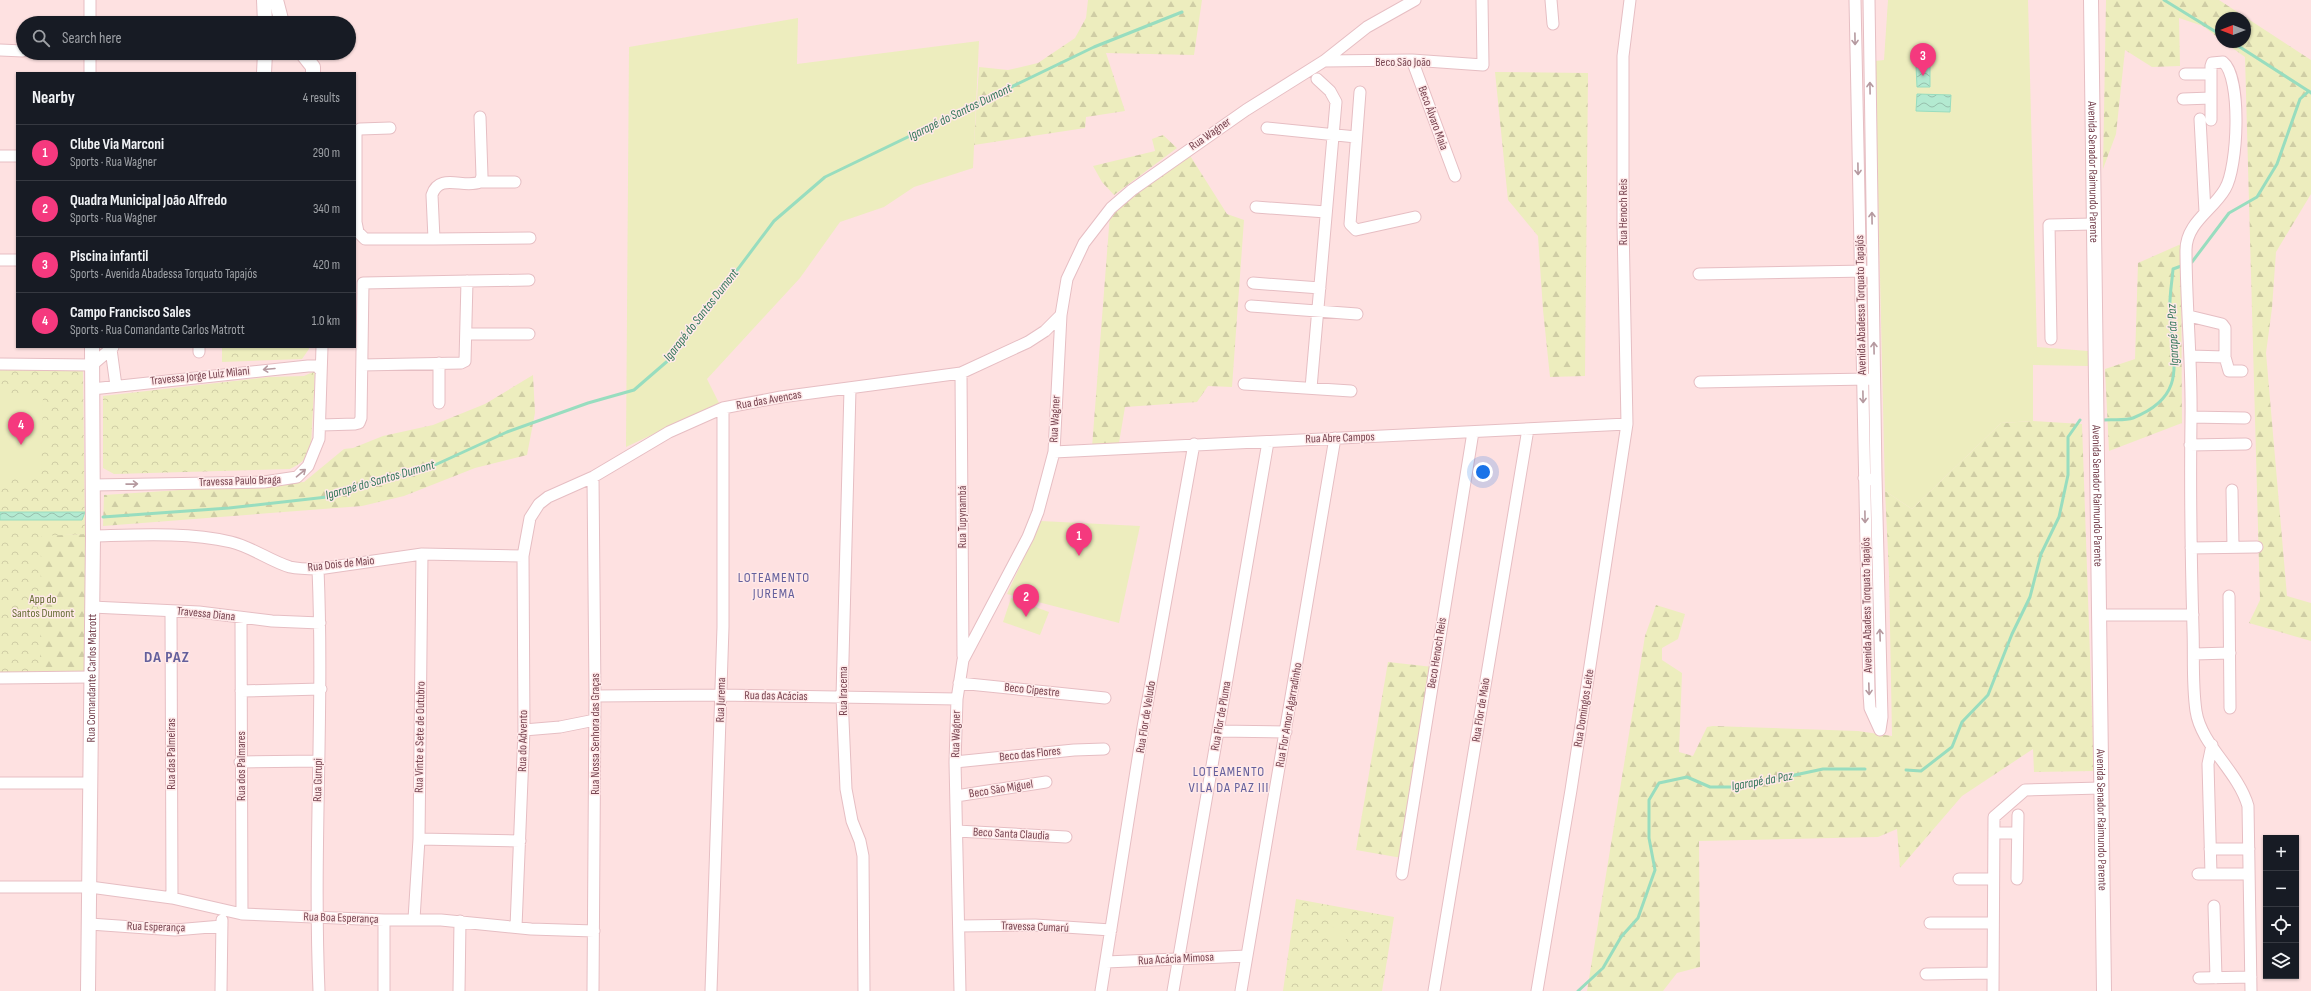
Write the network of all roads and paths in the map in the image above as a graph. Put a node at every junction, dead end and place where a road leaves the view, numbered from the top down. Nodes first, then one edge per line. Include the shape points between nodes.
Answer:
1 (90, 0) edge
2 (264, 0) edge
3 (276, 0) edge
4 (1415, 0) edge
5 (1482, 0) edge
6 (1551, 0) edge
7 (1630, 0) edge
8 (2091, 0) edge
9 (1855, 1) edge
10 (1869, 1) edge
11 (90, 16) edge
12 (265, 16) edge
13 (280, 16) edge
14 (1553, 24) dead end
15 (0, 50) edge
16 (16, 50) edge
17 (90, 60) edge
18 (265, 60) edge
19 (307, 60) edge
20 (1412, 60) junction
21 (1324, 61) junction
22 (314, 71) edge
23 (90, 72) edge
24 (264, 72) edge
25 (2185, 74) dead end
26 (2211, 74) junction
27 (1317, 79) dead end
28 (1360, 92) dead end
29 (2211, 98) junction
30 (2184, 99) dead end
31 (480, 117) dead end
32 (1857, 118) junction
33 (1870, 118) junction
34 (390, 128) dead end
35 (1266, 128) dead end
36 (1333, 134) junction
37 (1356, 136) junction
38 (356, 154) edge
39 (0, 156) edge
40 (16, 156) edge
41 (1455, 176) dead end
42 (480, 182) junction
43 (515, 182) dead end
44 (1256, 207) dead end
45 (1326, 212) junction
46 (2205, 212) junction
47 (1415, 216) dead end
48 (2094, 224) junction
49 (530, 238) dead end
50 (434, 239) junction
51 (0, 260) edge
52 (16, 260) edge
53 (1860, 271) junction
54 (1873, 271) junction
55 (1699, 274) dead end
56 (529, 280) dead end
57 (467, 281) junction
58 (1253, 283) dead end
59 (1320, 288) junction
60 (1251, 306) dead end
61 (1318, 311) junction
62 (1357, 314) dead end
63 (1060, 315) junction
64 (2189, 316) junction
65 (466, 334) junction
66 (529, 334) dead end
67 (2051, 340) dead end
68 (92, 348) edge
69 (112, 348) edge
70 (322, 348) edge
71 (322, 348) edge
72 (2190, 356) junction
73 (2225, 357) junction
74 (439, 363) junction
75 (0, 364) edge
76 (362, 364) junction
77 (92, 365) junction
78 (308, 366) junction
79 (321, 371) junction
80 (2242, 371) dead end
81 (961, 373) junction
82 (1874, 378) junction
83 (1863, 379) junction
84 (1700, 382) dead end
85 (1244, 384) dead end
86 (116, 386) junction
87 (1311, 388) junction
88 (92, 389) junction
89 (850, 389) junction
90 (1351, 391) dead end
91 (439, 402) dead end
92 (723, 408) junction
93 (2191, 417) junction
94 (2245, 418) dead end
95 (1627, 424) junction
96 (321, 425) junction
97 (1528, 429) junction
98 (1473, 432) junction
99 (1335, 438) junction
100 (1268, 442) junction
101 (1194, 444) junction
102 (2246, 444) dead end
103 (2190, 445) junction
104 (1054, 452) junction
105 (1876, 476) junction
106 (593, 477) junction
107 (1864, 478) junction
108 (2232, 490) dead end
109 (93, 492) junction
110 (93, 534) junction
111 (2233, 547) junction
112 (2257, 547) dead end
113 (2191, 548) junction
114 (422, 554) junction
115 (523, 556) junction
116 (318, 569) junction
117 (2230, 596) dead end
118 (92, 607) junction
119 (171, 611) junction
120 (2193, 614) junction
121 (2099, 616) junction
122 (241, 618) junction
123 (320, 623) junction
124 (2230, 653) junction
125 (2194, 654) junction
126 (963, 660) junction
127 (91, 677) junction
128 (0, 678) edge
129 (959, 683) junction
130 (322, 690) junction
131 (241, 691) junction
132 (721, 695) junction
133 (595, 696) junction
134 (842, 697) junction
135 (957, 698) junction
136 (1105, 698) dead end
137 (2230, 708) dead end
138 (595, 720) junction
139 (524, 730) junction
140 (1880, 730) joint
141 (1218, 731) junction
142 (1286, 732) junction
143 (2212, 745) junction
144 (1104, 749) dead end
145 (319, 761) junction
146 (240, 762) junction
147 (955, 762) junction
148 (1046, 782) dead end
149 (0, 783) edge
150 (90, 783) junction
151 (2101, 788) junction
152 (956, 796) junction
153 (2018, 815) dead end
154 (957, 831) junction
155 (2018, 832) junction
156 (1994, 833) junction
157 (1066, 837) dead end
158 (419, 839) junction
159 (520, 841) junction
160 (2210, 849) junction
161 (2248, 849) junction
162 (1402, 874) dead end
163 (2198, 874) dead end
164 (2211, 874) junction
165 (2249, 874) junction
166 (1959, 879) dead end
167 (1993, 879) junction
168 (2017, 879) dead end
169 (90, 887) junction
170 (0, 888) edge
171 (172, 898) junction
172 (2214, 906) dead end
173 (222, 910) junction
174 (242, 914) junction
175 (316, 917) junction
176 (414, 919) junction
177 (384, 920) junction
178 (460, 921) junction
179 (1993, 922) junction
180 (90, 924) junction
181 (1930, 924) dead end
182 (222, 926) junction
183 (959, 926) junction
184 (516, 927) junction
185 (1111, 930) junction
186 (594, 931) junction
187 (1247, 956) junction
188 (1178, 958) junction
189 (1106, 962) junction
190 (1993, 973) junction
191 (1926, 974) dead end
192 (2251, 977) junction
193 (2199, 978) dead end
194 (2216, 978) junction
195 (88, 991) edge
196 (221, 991) edge
197 (319, 991) edge
198 (384, 991) edge
199 (459, 991) edge
200 (593, 991) edge
201 (710, 991) edge
202 (864, 991) edge
203 (960, 991) edge
204 (1101, 991) edge
205 (1173, 991) edge
206 (1241, 991) edge
207 (1434, 991) edge
208 (1537, 991) edge
209 (1993, 991) edge
210 (2104, 991) edge
211 (2251, 991) edge

1 - 11 street
2 - 12 street
3 - 13 street
4 - 21 street, Rua Wagner via 1367,27
5 - 20 street, Beco São João via 1483,65
6 - 14 street
7 - 95 street, Rua Henoch Reis via 1624,56 1623,225
8 - 48 street, Avenida Senador Raimundo Parente
9 - 10 street, Avenida Abadessa Torquato Tapajós
9 -> 32 street, Avenida Abadessa Torquato Tapajós
33 -> 10 street, Avenida Abadessa Torquato Tapajós
15 - 16 street
17 - 23 street
18 - 24 street
19 - 22 street
20 - 21 street, Beco São João
20 - 41 street, Beco Álvaro Maia
21 - 63 street, Rua Wagner via 1202,139 1111,208 1084,243 1067,279
25 - 26 street
26 - 29 street
26 - 46 street via 2212,62 2216,61 2228,66 2231,73 2236,114 2236,157 2226,188
27 - 36 street via 1330,91 1336,102
28 - 37 street
29 - 30 street
29 - 46 street via 2206,120
31 - 42 street
32 - 33 street
32 -> 53 street, Avenida Abadessa Torquato Tapajós
54 -> 33 street, Avenida Abadessa Torquato Tapajós
34 - 38 street via 360,129 356,132
35 - 36 street
36 - 37 street
36 - 45 street
37 - 47 street via 1350,224 1352,228 1356,230
38 - 50 street via 358,232 366,239
39 - 40 street
42 - 43 street
42 - 50 street via 446,182 434,188
44 - 45 street
45 - 59 street
46 - 64 street via 2186,242
48 - 67 street via 2049,225
48 - 121 street, Avenida Senador Raimundo Parente
49 - 50 street
51 - 52 street
53 - 54 street
53 - 55 street
53 - 83 street, Avenida Abadessa Torquato Tapajós
82 -> 54 street, Avenida Abadessa Torquato Tapajós
56 - 57 street
57 - 65 street
57 - 76 street via 363,283
58 - 59 street
59 - 61 street
60 - 61 street
61 - 62 street
61 - 87 street
63 - 81 street, Rua das Avencas via 1045,331 1028,342
63 - 104 street, Rua Wagner
64 - 72 street
64 - 73 street via 2222,324 2225,328
65 - 66 street
65 - 74 street via 465,361
68 - 77 street, Rua Comandante Carlos Matrott
69 - 77 street
69 - 86 street
70 - 78 street via 318,357
71 - 79 street, Travessa Paulo Braga
72 - 73 street
72 - 93 street
73 - 80 street via 2229,371
74 - 76 street
74 - 91 street
75 - 77 street
76 - 96 street via 359,424
77 - 88 street, Rua Comandante Carlos Matrott
78 - 79 street, Travessa Jorge Luiz Milani via 317,366
78 -> 86 street, Travessa Jorge Luiz Milani
79 - 96 street, Travessa Paulo Braga
81 - 89 street, Rua das Avencas
81 - 126 street, Rua Tupynambá
82 - 83 street
82 - 105 street, Avenida Abadessa Torquato Tapajós
83 - 84 street
83 -> 107 street, Avenida Abadessa Torquato Tapajós
85 - 87 street
86 - 88 street, Travessa Jorge Luiz Milani
87 - 90 street
88 - 109 street, Rua Comandante Carlos Matrott
89 - 92 street, Rua das Avencas via 781,396
89 - 134 street, Rua Iracema
92 - 106 street, Rua das Avencas via 669,432
92 - 132 street, Rua Jurema
93 - 94 street
93 - 103 street
95 - 97 street, Rua Abre Campos
95 - 208 street, Rua Domingos Leite via 1572,790
109 -> 96 street, Travessa Paulo Braga via 290,479 303,473 308,466 317,447
97 - 98 street, Rua Abre Campos
97 - 207 street, Rua Flor de Maio
98 - 99 street, Rua Abre Campos
98 - 162 street, Beco Henoch Reis
99 - 100 street, Rua Abre Campos
99 - 142 street, Rua Flor Amor Agarradinho
100 - 101 street, Rua Abre Campos
100 - 141 street, Rua Flor de Pluma
101 - 104 street, Rua Abre Campos
101 - 185 street, Rua Flor de Veludo via 1143,727
102 - 103 street
103 - 113 street
104 - 126 street, Rua Wagner via 1038,512 1028,537
105 - 107 street via 1872,480
140 -> 105 street, Avenida Abadessa Torquato Tapajós via 1882,717
106 - 115 street, Rua das Avencas via 548,497 539,504 530,518
106 - 133 street, Rua Nossa Senhora das Graças
107 -> 140 street, Avenida Abadess Torquato Tapajós via 1869,693 1870,708
108 - 111 street
109 - 110 street, Rua Comandante Carlos Matrott
110 - 116 street, Rua Dois de Maio via 195,537 231,542 290,566
110 - 118 street, Rua Comandante Carlos Matrott
111 - 112 street
111 - 113 street
113 - 120 street
114 - 115 street, Rua Dois de Maio
114 - 116 street, Rua Dois de Maio
114 - 158 street, Rua Vinte e Sete de Outubro
115 - 139 street, Rua do Advento
116 - 123 street, Rua Gurupi
117 - 124 street
118 - 119 street, Travessa Diana
118 - 127 street, Rua Comandante Carlos Matrott
119 - 122 street, Travessa Diana via 222,614
119 - 171 street, Rua das Palmeiras
120 - 121 street
120 - 125 street
121 - 151 street, Avenida Senador Raimundo Parente
122 - 123 street, Travessa Diana
122 - 131 street, Rua dos Palmares
123 - 130 street, Rua Gurupi
124 - 125 street
124 - 137 street
125 - 143 street via 2196,712
126 - 129 street, Rua Wagner
127 - 128 street
127 - 150 street, Rua Comandante Carlos Matrott
129 - 135 street, Rua Wagner
129 - 136 street, Beco Cipestre
130 - 131 street
130 - 145 street, Rua Gurupi
131 - 146 street, Rua dos Palmares
132 - 133 street, Rua das Acácias
132 - 134 street, Rua das Acácias
132 - 201 street, Rua Jurema
133 - 138 street, Rua Nossa Senhora das Graças
134 - 135 street, Rua das Acácias
134 - 202 street, Rua Iracema via 846,790 863,856
135 - 147 street, Rua Wagner
138 - 139 street via 560,727
138 - 186 street, Rua Nossa Senhora das Graças
139 - 159 street, Rua do Advento
141 - 142 street
141 - 188 street, Rua Flor de Pluma
142 - 187 street, Rua Flor Amor Agarradinho
143 - 160 street via 2208,764
143 - 161 street via 2244,793 2248,806
144 - 147 street, Beco das Flores
145 - 146 street
145 - 175 street, Rua Gurupi
146 - 174 street, Rua dos Palmares
147 - 152 street, Rua Wagner
148 - 152 street, Beco São Miguel
149 - 150 street
150 - 169 street, Rua Comandante Carlos Matrott
151 - 156 street via 2025,790 1994,817
151 - 210 street, Avenida Senador Raimundo Parente
152 - 154 street, Rua Wagner
153 - 155 street
154 - 157 street, Beco Santa Claudia
154 - 183 street, Rua Wagner
155 - 156 street
155 - 168 street
156 - 167 street
158 - 159 street
158 - 176 street, Rua Vinte e Sete de Outubro
159 - 184 street, Rua do Advento
160 - 161 street
160 - 164 street
161 - 165 street
163 - 164 street
164 - 165 street
165 - 192 street
166 - 167 street
167 - 179 street
169 - 170 street, Rua Boa Esperança
169 - 171 street, Rua Boa Esperança
169 - 180 street, Rua Comandante Carlos Matrott
171 - 173 street, Rua Boa Esperança
172 - 194 street
173 - 174 street, Rua Boa Esperança
173 - 182 street
174 - 175 street, Rua Boa Esperança
175 - 177 street, Rua Boa Esperança
175 - 197 street, Rua Gurupi
176 - 177 street, Rua Boa Esperança
176 - 178 street, Rua Boa Esperança
177 - 198 street
178 - 184 street, Rua Boa Esperança
178 - 199 street
179 - 181 street
179 - 190 street
180 - 182 street, Rua Esperança via 175,930
180 - 195 street, Rua Comandante Carlos Matrott
182 - 196 street
183 - 185 street, Travessa Cumarú via 1035,925
183 - 203 street, Rua Wagner
184 - 186 street, Rua Boa Esperança
185 - 189 street, Rua Flor de Veludo
186 - 200 street, Rua Nossa Senhora das Graças
187 - 188 street, Rua Acácia Mimosa
187 - 206 street, Rua Flor Amor Agarradinho
188 - 189 street, Rua Acácia Mimosa
188 - 205 street, Rua Flor de Pluma
189 - 204 street, Rua Flor de Veludo
190 - 191 street
190 - 209 street
192 - 194 street
192 - 211 street
193 - 194 street

